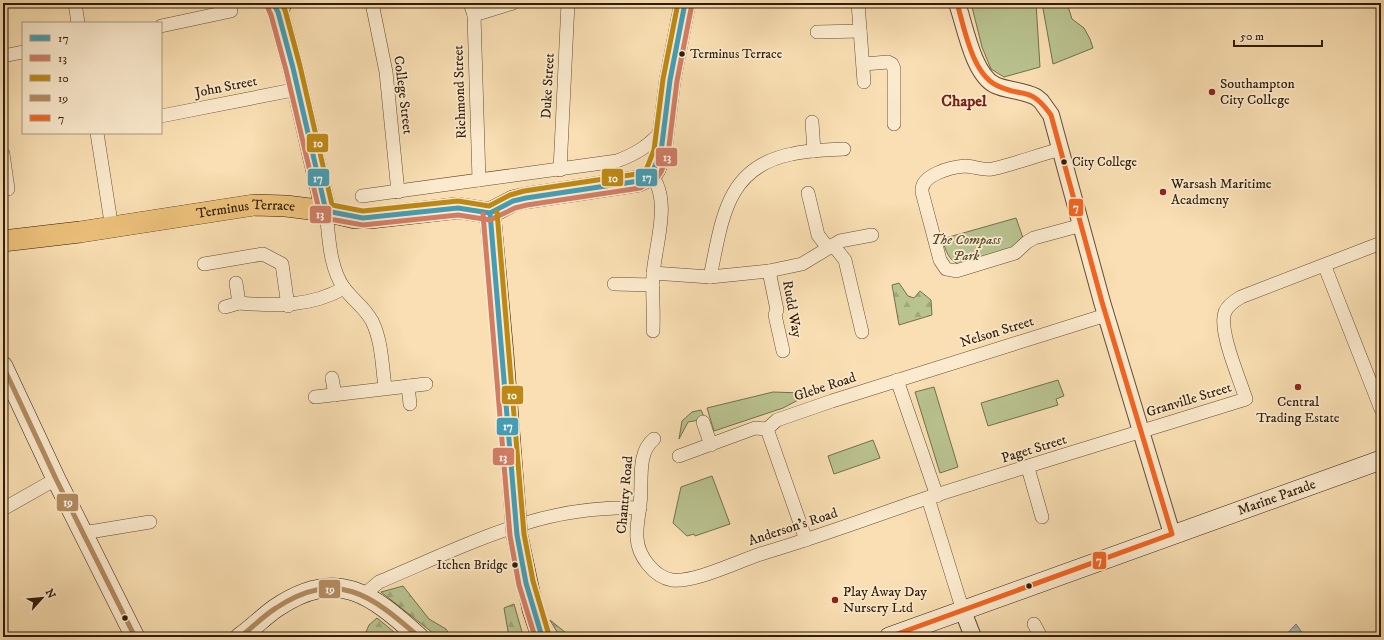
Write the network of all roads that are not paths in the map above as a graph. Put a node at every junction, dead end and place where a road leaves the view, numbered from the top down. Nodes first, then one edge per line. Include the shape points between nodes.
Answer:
1 (75, 3) edge
2 (372, 3) edge
3 (513, 3) edge
4 (568, 3) edge
5 (685, 3) edge
6 (858, 3) edge
7 (957, 3) edge
8 (277, 6) edge
9 (472, 9) edge
10 (231, 11) dead end
11 (78, 22) edge
12 (162, 26) edge
13 (860, 31) junction
14 (817, 32) dead end
15 (22, 52) edge
16 (3, 56) edge
17 (864, 64) junction
18 (864, 82) dead end
19 (298, 89) junction
20 (162, 116) edge
21 (812, 122) dead end
22 (894, 124) dead end
23 (664, 128) junction
24 (97, 134) edge
25 (844, 149) dead end
26 (1061, 149) junction
27 (814, 151) junction
28 (3, 154) edge
29 (560, 170) junction
30 (651, 175) junction
31 (479, 180) junction
32 (8, 189) dead end
33 (398, 192) junction
34 (808, 193) dead end
35 (362, 196) dead end
36 (326, 211) junction
37 (490, 213) junction
38 (110, 216) dead end
39 (1082, 225) junction
40 (872, 235) dead end
41 (3, 242) edge
42 (1381, 243) edge
43 (830, 246) junction
44 (204, 264) dead end
45 (1325, 266) junction
46 (769, 271) junction
47 (710, 277) junction
48 (653, 279) junction
49 (236, 283) dead end
50 (614, 284) dead end
51 (344, 288) junction
52 (239, 303) junction
53 (288, 306) junction
54 (224, 307) dead end
55 (1106, 315) junction
56 (654, 331) dead end
57 (862, 332) dead end
58 (783, 351) dead end
59 (3, 366) edge
60 (332, 378) dead end
61 (897, 380) junction
62 (426, 384) dead end
63 (408, 386) junction
64 (385, 387) junction
65 (335, 394) junction
66 (316, 397) dead end
67 (410, 404) dead end
68 (1381, 409) edge
69 (703, 422) dead end
70 (767, 429) junction
71 (1140, 432) junction
72 (654, 439) dead end
73 (711, 445) junction
74 (679, 456) dead end
75 (1381, 460) edge
76 (1028, 468) junction
77 (56, 478) junction
78 (932, 497) junction
79 (640, 508) junction
80 (3, 509) edge
81 (1042, 517) dead end
82 (150, 522) dead end
83 (83, 533) junction
84 (1172, 534) junction
85 (806, 540) junction
86 (659, 574) joint
87 (365, 594) junction
88 (963, 611) junction
89 (1034, 624) dead end
90 (135, 637) edge
91 (242, 637) edge
92 (419, 637) edge
93 (542, 637) edge
94 (889, 637) edge
95 (973, 637) edge
96 (1041, 637) edge

1 - 11 street
2 - 33 street, College Street via 386,72
3 - 9 street
4 - 29 street, Duke Street
5 - 23 main road via 670,80
6 - 13 street
7 - 26 street via 982,73 997,86 1031,94 1041,101 1051,115
8 - 19 main road
9 - 31 street, Richmond Street
10 - 12 street
13 - 14 street
13 - 17 street
15 - 16 street
17 - 18 street
17 - 22 street via 888,62 893,66
19 - 20 street, John Street
19 - 36 main road
21 - 27 street
23 - 29 street via 636,154 617,161
23 - 30 main road via 659,161
24 - 38 street
25 - 27 street
26 - 39 street
26 - 39 street via 991,169 963,166 925,180 922,192 940,260 946,269 956,271 1015,254 1034,238
27 - 47 street via 791,154 769,161 753,169 743,179 726,205
28 - 32 street
29 - 31 street
30 - 37 main road via 639,181 513,201
30 - 48 street via 658,186 661,215
31 - 33 street
33 - 35 street
34 - 43 street via 818,235
36 - 37 main road, Terminus Terrace via 363,218 458,208
36 - 41 main road, Terminus Terrace via 254,205
36 - 51 street via 330,250
37 - 93 main road, bridge via 517,535 533,610
39 - 55 street
40 - 43 street via 847,239
42 - 45 street
43 - 46 street via 802,264
43 - 57 street via 845,260
44 - 53 street via 263,254 282,264
45 - 68 street
45 - 71 street, Granville Street via 1241,297 1232,302 1226,311 1224,328 1228,346 1246,399
46 - 47 street
46 - 58 street, Rudd Way
47 - 48 street
48 - 50 street
48 - 56 street
49 - 52 street
51 - 53 street via 330,296
51 - 64 street via 372,321 378,340
52 - 53 street
52 - 54 street
55 - 61 street, Nelson Street
55 - 71 street
59 - 77 main road
60 - 65 street
61 - 70 street, Glebe Road via 777,420
61 - 78 street
62 - 63 street
63 - 64 street
63 - 67 street
64 - 65 street
65 - 66 street
69 - 73 street
70 - 73 street via 755,428
70 - 85 street
71 - 76 street, Paget Street
71 - 84 street
72 - 79 street, Chantry Road via 647,444 642,460
73 - 74 street
75 - 84 main road, Marine Parade
76 - 78 street, Paget Street
76 - 81 street
77 - 80 street
77 - 83 main road
78 - 85 street, Anderson's Road
78 - 88 street
79 - 86 street, Chantry Road via 637,539 642,555 650,567
79 - 87 street via 583,511 525,523 379,582
82 - 83 street
83 - 90 main road
84 - 88 main road, Marine Parade
85 - 86 street, Anderson's Road via 692,579 670,580
87 - 91 main road via 341,588 320,589 298,596 277,608
87 - 92 main road
88 - 94 main road, Marine Parade
88 - 95 street
89 - 96 street

